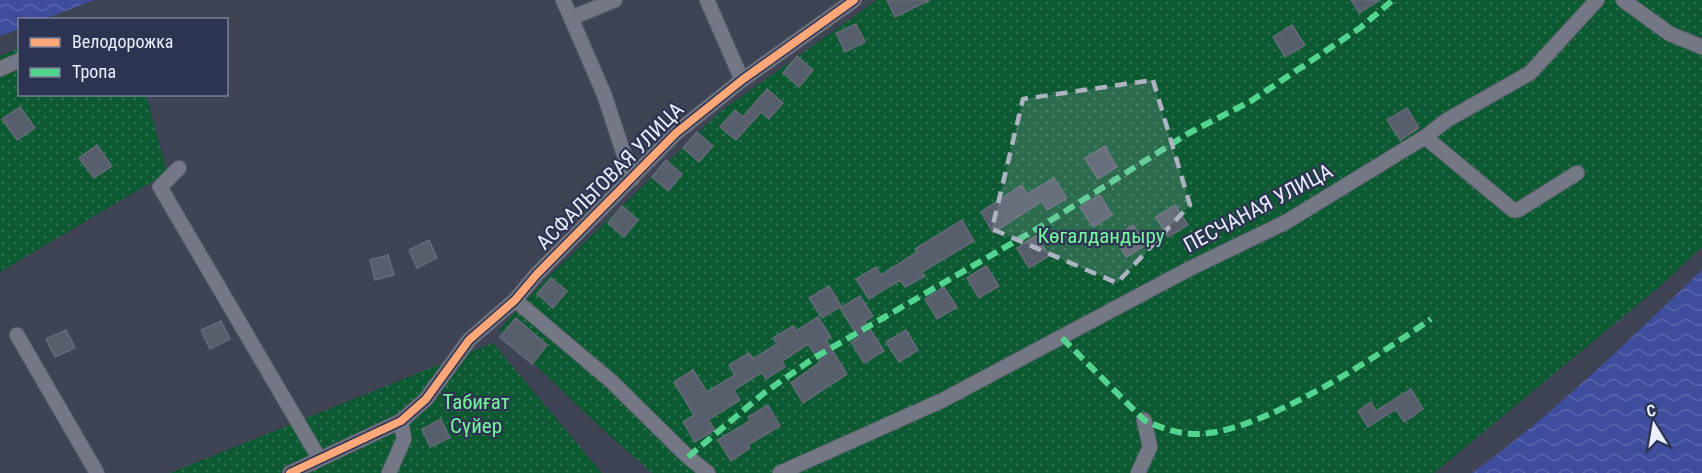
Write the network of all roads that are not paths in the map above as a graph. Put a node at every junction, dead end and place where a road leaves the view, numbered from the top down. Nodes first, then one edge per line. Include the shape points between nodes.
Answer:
1 (563, 0) edge
2 (615, 0) edge
3 (707, 0) edge
4 (854, 0) edge
5 (1597, 0) edge
6 (1623, 0) edge
7 (571, 18) junction
8 (1702, 46) edge
9 (18, 61) edge
10 (0, 69) edge
11 (742, 80) junction
12 (1425, 137) junction
13 (178, 168) dead end
14 (1577, 173) dead end
15 (632, 179) junction
16 (515, 300) junction
17 (17, 335) dead end
18 (1144, 420) dead end
19 (401, 421) junction
20 (320, 458) junction
21 (97, 473) edge
22 (290, 473) edge
23 (388, 473) edge
24 (708, 473) edge
25 (780, 473) edge
26 (1138, 473) edge

1 - 7 street
2 - 7 street
3 - 11 street
4 - 11 street, АСФАЛЬТОВАЯ УЛИЦА
5 - 12 street, ПЕСЧАНАЯ УЛИЦА via 1530,73 1447,120
6 - 8 street via 1670,34
7 - 15 street via 604,94
9 - 10 street
11 - 15 street, АСФАЛЬТОВАЯ УЛИЦА via 676,133
12 - 14 street via 1514,210
12 - 25 street, ПЕСЧАНАЯ УЛИЦА via 1286,222 943,400
13 - 20 street via 160,187
15 - 16 street, АСФАЛЬТОВАЯ УЛИЦА
16 - 19 street, АСФАЛЬТОВАЯ УЛИЦА via 469,340 426,399
16 - 24 street via 611,381
17 - 21 street
18 - 26 street via 1150,447
19 - 20 street, АСФАЛЬТОВАЯ УЛИЦА
19 - 23 street via 404,440
20 - 22 street, АСФАЛЬТОВАЯ УЛИЦА

